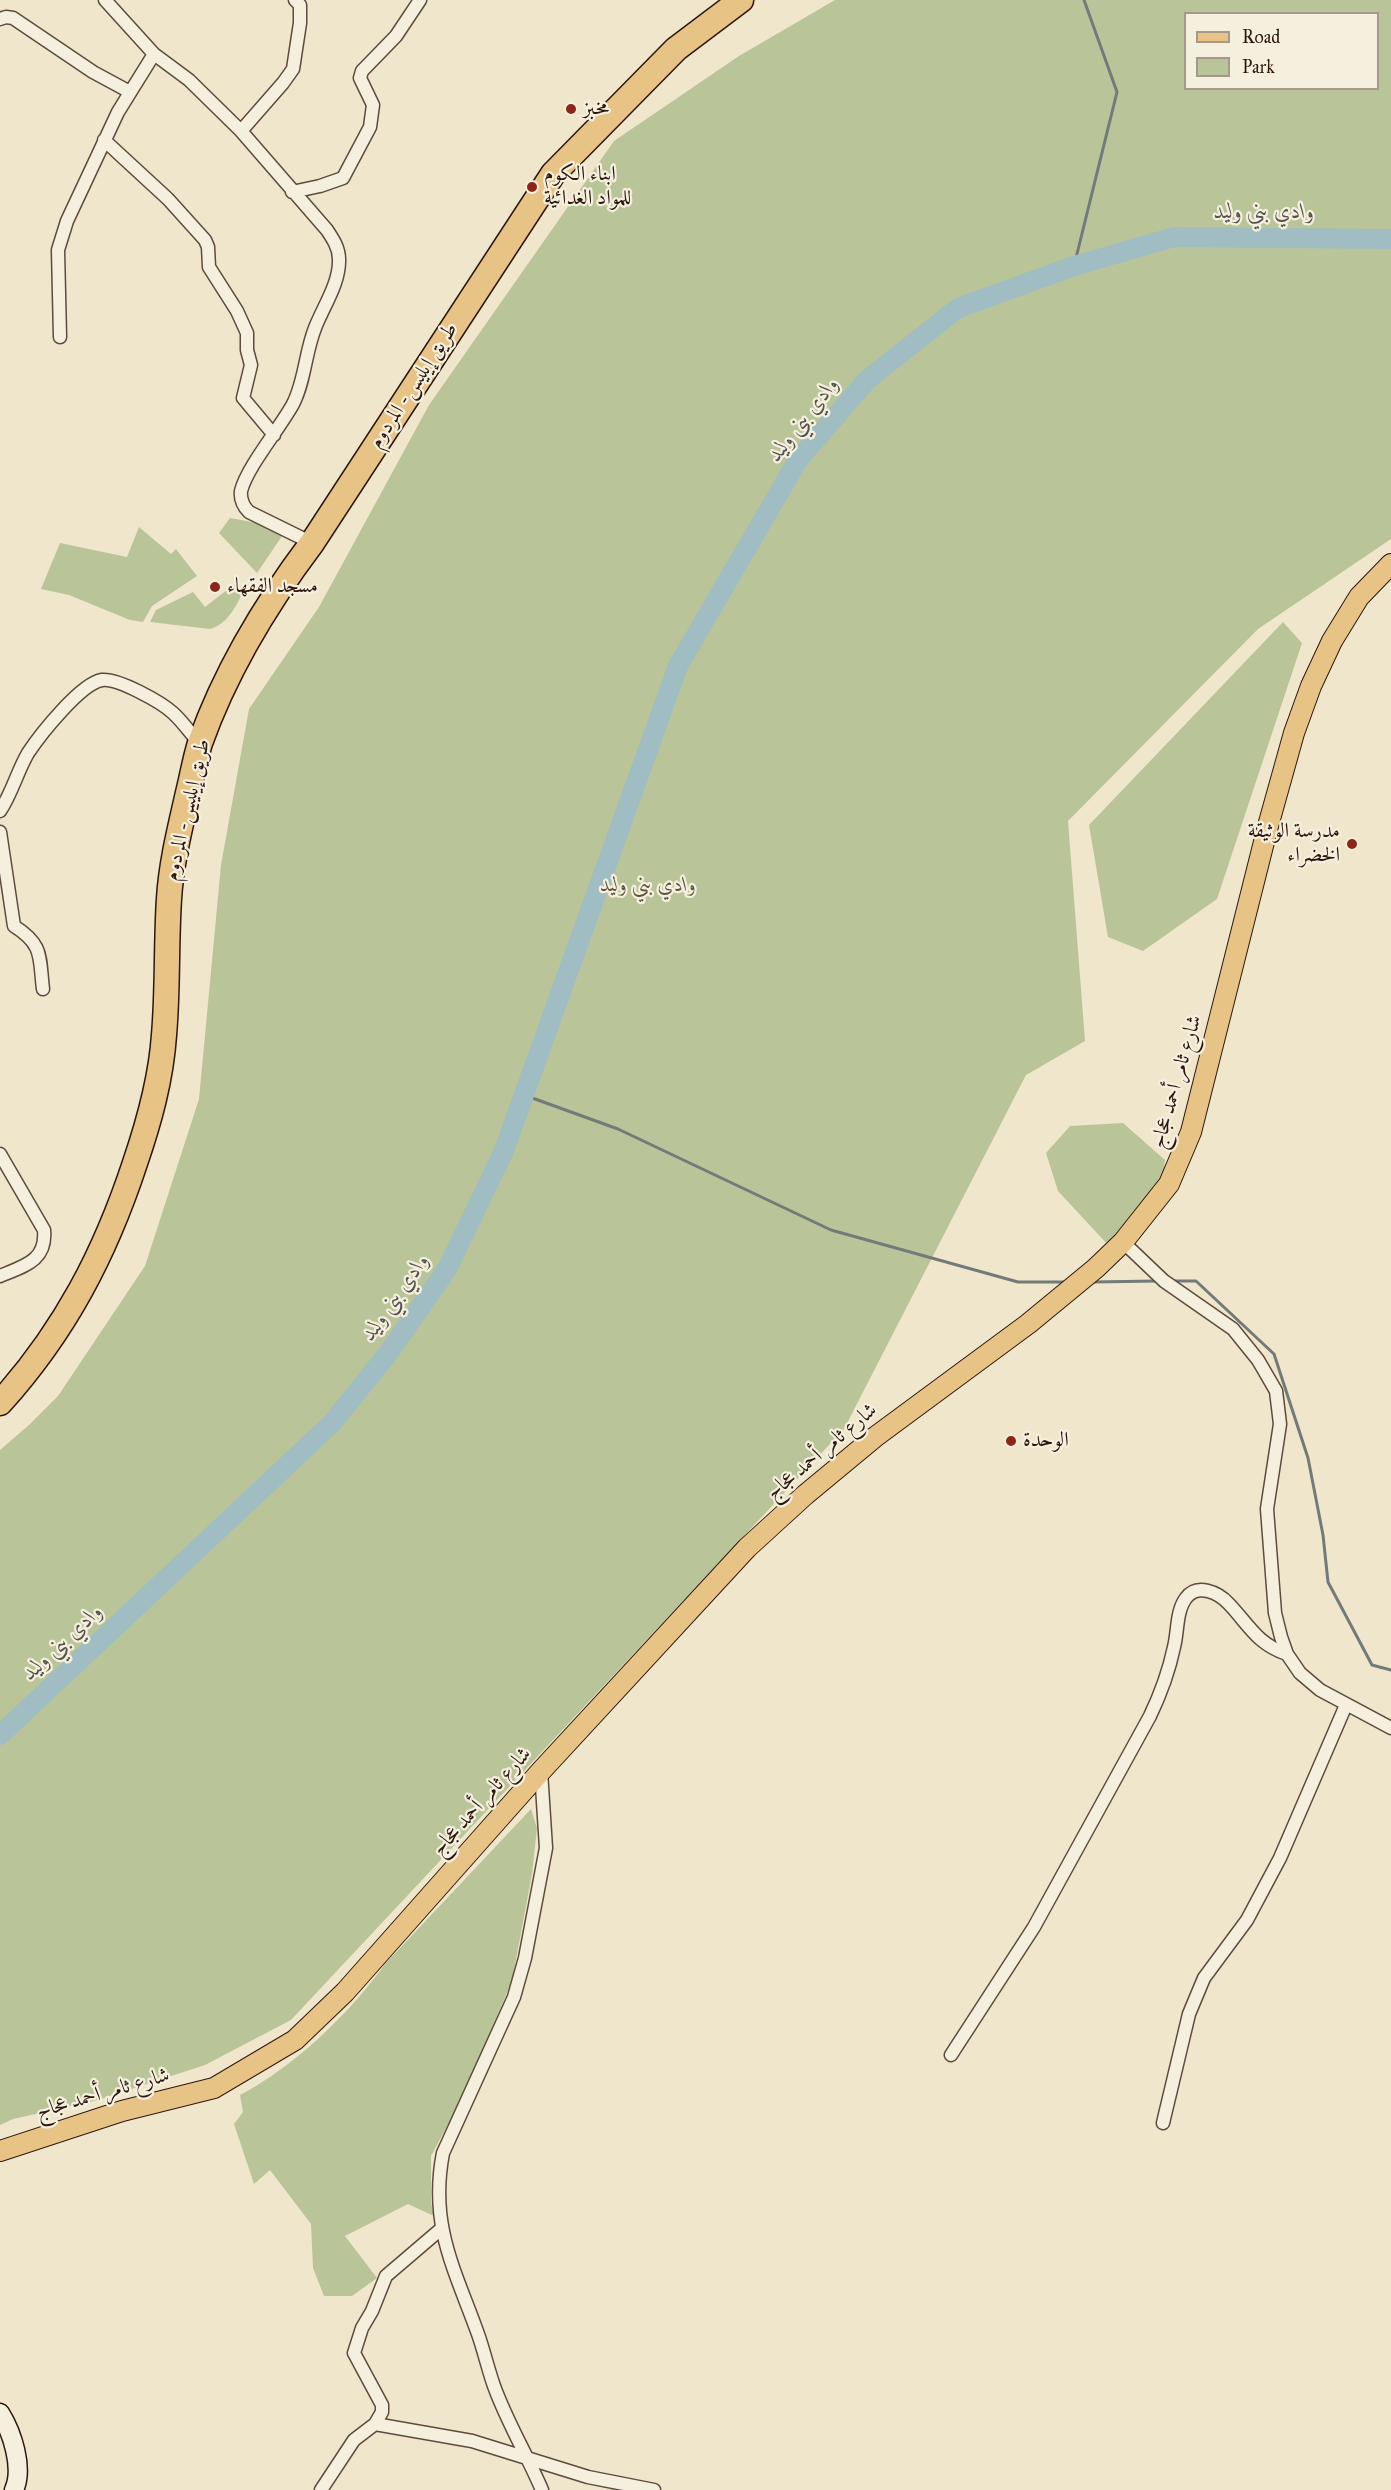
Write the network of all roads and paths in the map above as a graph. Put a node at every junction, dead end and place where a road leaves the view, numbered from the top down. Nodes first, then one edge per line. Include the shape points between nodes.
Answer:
1 (105, 0) edge
2 (296, 0) edge
3 (420, 0) edge
4 (741, 0) edge
5 (0, 19) edge
6 (154, 54) junction
7 (130, 92) junction
8 (241, 131) junction
9 (104, 140) junction
10 (292, 192) junction
11 (60, 337) dead end
12 (274, 435) junction
13 (312, 543) junction
14 (1391, 564) edge
15 (200, 744) junction
16 (0, 811) edge
17 (0, 832) edge
18 (43, 989) dead end
19 (0, 1154) edge
20 (1123, 1242) junction
21 (0, 1276) edge
22 (0, 1402) edge
23 (1287, 1654) junction
24 (1346, 1705) junction
25 (1391, 1728) edge
26 (541, 1771) junction
27 (951, 2055) dead end
28 (1163, 2123) dead end
29 (0, 2151) edge
30 (441, 2229) junction
31 (0, 2413) edge
32 (375, 2424) junction
33 (528, 2457) junction
34 (15, 2490) edge
35 (321, 2490) edge
36 (542, 2490) edge
37 (654, 2490) edge

1 - 6 street
2 - 8 street via 300,5 300,23 293,69
3 - 10 street via 396,36 362,71 360,78 373,105 370,127 343,178
4 - 13 highway, طريق إيليس- المردوم via 676,49 553,174
5 - 7 street via 13,18
6 - 7 street
6 - 8 street via 189,80
7 - 9 street
8 - 10 street
9 - 11 street via 58,250
9 - 12 street via 168,199 205,240 209,267 247,333 251,365 243,398
10 - 12 street via 327,230 339,258 328,300 314,329 298,393
12 - 13 street via 242,488 242,502 249,512
13 - 15 highway, طريق إيليس- المردوم via 275,592 249,638
14 - 20 main road, شارع ثامر أحمد عجاج via 1359,597 1311,686 1268,826 1191,1132 1169,1184
15 - 16 street via 172,712 146,696 113,681 97,682 74,698 28,754
15 - 22 highway, طريق إيليس- المردوم via 178,837 169,898 164,1038 146,1132 94,1270 70,1313
17 - 18 street via 14,926 34,941 39,951
19 - 21 street via 44,1230 45,1242 35,1260
20 - 23 street via 1164,1281 1233,1329 1276,1391 1280,1424 1267,1509 1275,1613
20 - 26 main road, شارع ثامر أحمد عجاج via 1028,1324 874,1437 805,1495 747,1548
23 - 24 street via 1306,1679
23 - 27 street via 1262,1642 1218,1595 1199,1590 1185,1599 1164,1687 1150,1716 1034,1927
24 - 25 street
24 - 28 street via 1280,1858 1247,1920 1200,1987 1189,2014
26 - 29 main road, شارع ثامر أحمد عجاج via 345,1992 295,2040 214,2088 122,2111
26 - 30 street via 546,1848 525,1958 514,1997 443,2153 439,2179
30 - 32 street via 386,2276 355,2344 357,2361 381,2405 382,2412
30 - 33 street via 495,2388
31 - 34 street via 13,2443
32 - 33 street via 472,2441
32 - 35 street via 354,2440
33 - 36 street
33 - 37 street via 588,2477

